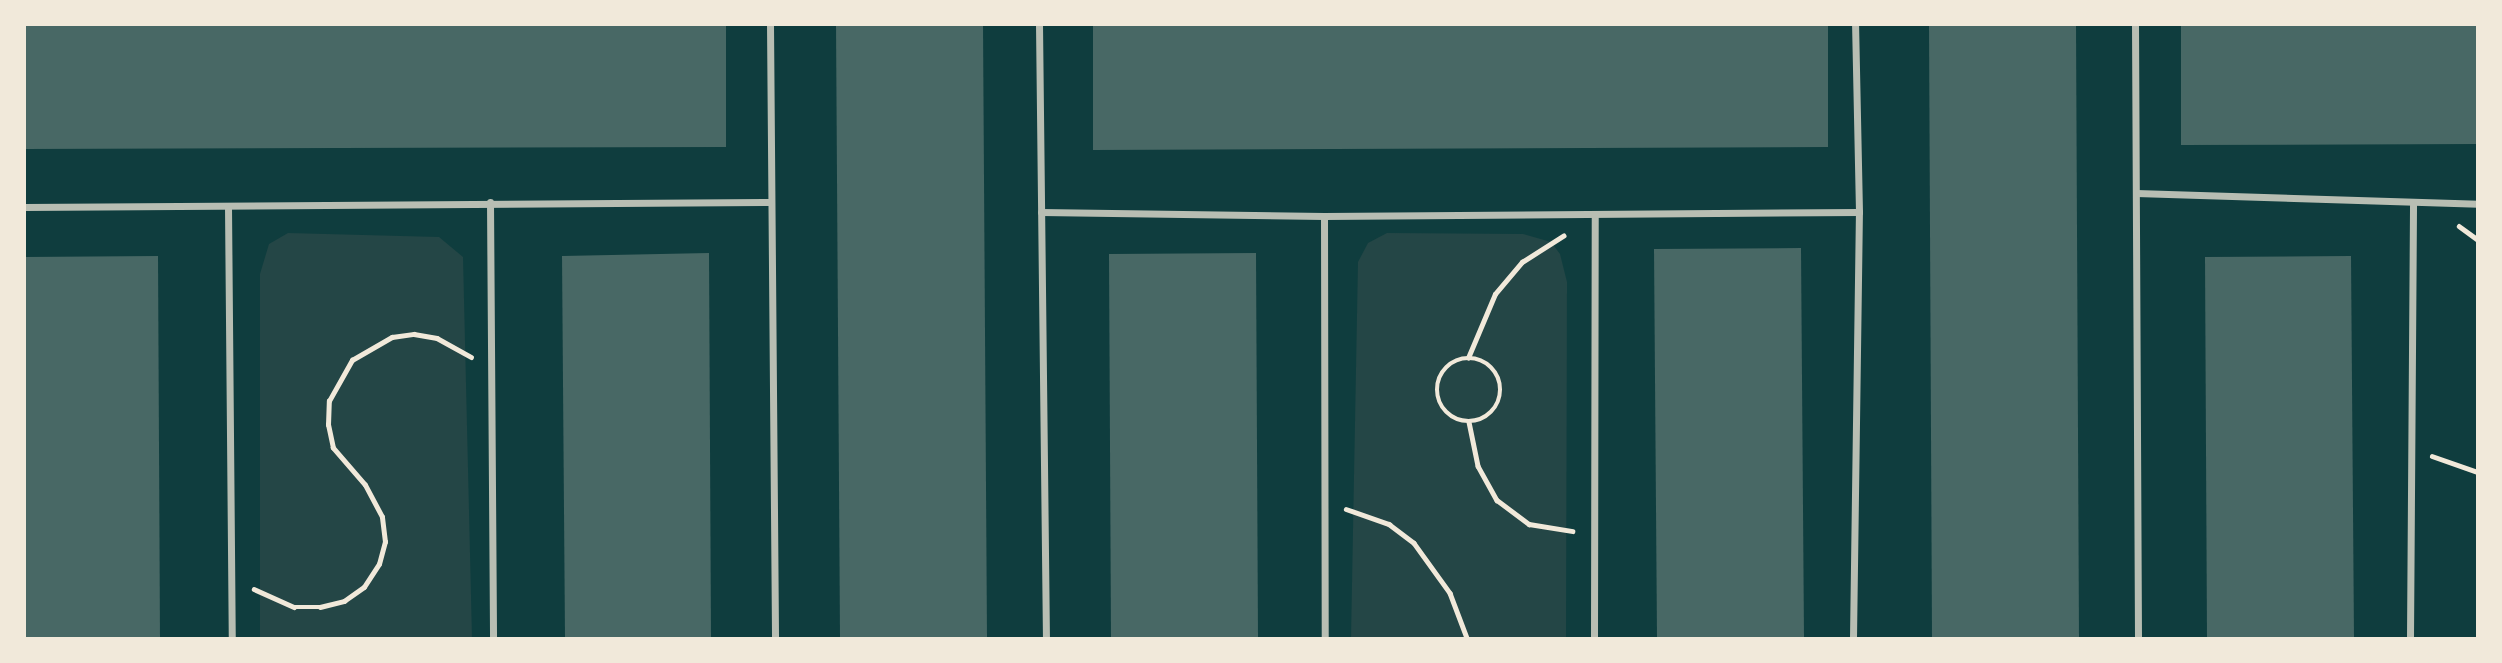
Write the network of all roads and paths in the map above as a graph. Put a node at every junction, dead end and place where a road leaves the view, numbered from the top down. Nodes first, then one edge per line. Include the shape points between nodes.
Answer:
1 (770, 24) edge
2 (1040, 24) edge
3 (1855, 24) edge
4 (2135, 24) edge
5 (2136, 193) junction
6 (491, 202) junction
7 (769, 202) junction
8 (2477, 204) edge
9 (2413, 205) junction
10 (229, 206) junction
11 (24, 207) edge
12 (1041, 212) junction
13 (1859, 212) junction
14 (1324, 216) junction
15 (1594, 219) junction
16 (1468, 358) junction
17 (490, 379) junction
18 (1469, 422) junction
19 (2412, 449) junction
20 (2477, 472) edge
21 (1325, 507) junction
22 (1594, 533) junction
23 (232, 566) junction
24 (232, 639) edge
25 (493, 639) edge
26 (775, 639) edge
27 (1046, 639) edge
28 (1325, 639) edge
29 (1467, 639) edge
30 (1594, 639) edge
31 (1853, 639) edge
32 (2138, 639) edge
33 (2410, 639) edge

1 - 7 street
2 - 12 street
3 - 13 street
4 - 5 street
5 - 9 street
5 - 32 street
6 - 7 street
6 - 10 street
6 - 17 street
7 - 26 street
8 - 9 street
9 - 19 street
10 - 11 street
10 - 23 street
12 - 14 street
12 - 27 street
13 - 15 street
13 - 31 street
14 - 15 street
14 - 21 street
15 - 16 path via 1522,262 1495,294
15 - 22 street
16 - 18 path via 1491,366 1501,389 1492,412
16 - 18 path via 1445,368 1436,391 1446,414
17 - 23 path via 476,361 437,338 392,337 370,346 338,379 329,401 328,425 333,448 365,485 382,517 385,542 372,577 344,601 294,607 248,586
17 - 25 street
18 - 22 path via 1478,466 1511,514 1530,524
19 - 20 path
19 - 33 street
21 - 28 street
21 - 29 path via 1364,513 1414,543 1450,593
22 - 30 street
23 - 24 street

